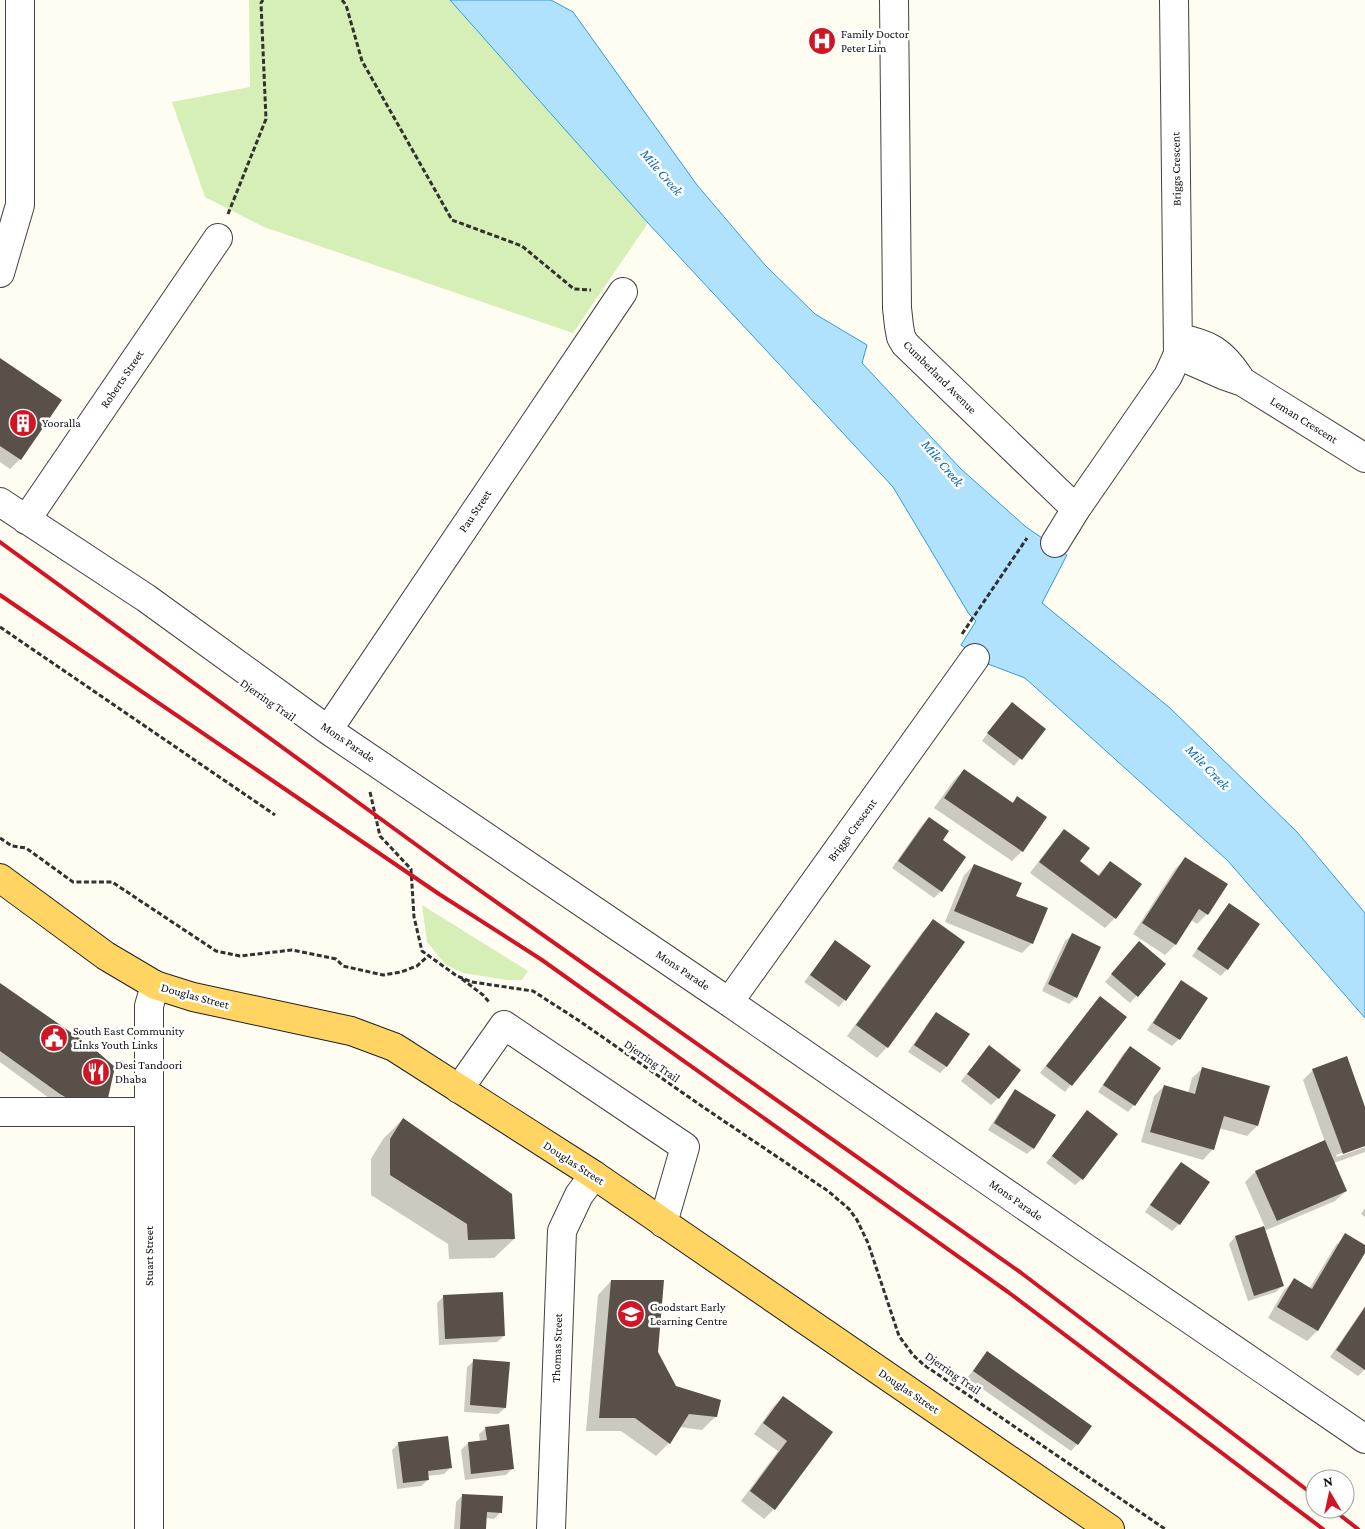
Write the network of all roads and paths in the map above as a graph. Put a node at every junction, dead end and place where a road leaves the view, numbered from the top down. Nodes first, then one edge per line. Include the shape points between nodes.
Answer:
1 (20, 0) edge
2 (263, 0) edge
3 (342, 0) edge
4 (894, 0) edge
5 (1174, 0) edge
6 (218, 238) joint
7 (0, 273) edge
8 (622, 292) joint
9 (1178, 346) junction
10 (1364, 457) edge
11 (0, 502) edge
12 (1076, 509) junction
13 (26, 520) junction
14 (1028, 537) dead end
15 (1055, 543) dead end
16 (0, 627) edge
17 (967, 627) dead end
18 (974, 658) dead end
19 (328, 730) junction
20 (366, 786) dead end
21 (275, 815) dead end
22 (0, 838) edge
23 (0, 878) edge
24 (429, 955) junction
25 (457, 976) junction
26 (156, 985) junction
27 (729, 1002) junction
28 (504, 1025) junction
29 (459, 1089) junction
30 (0, 1112) edge
31 (149, 1112) junction
32 (594, 1175) junction
33 (663, 1223) junction
34 (1365, 1438) edge
35 (149, 1529) edge
36 (550, 1529) edge
37 (1110, 1529) edge
38 (1165, 1529) edge

1 - 7 street via 20,205
2 - 6 path via 266,119
3 - 8 path via 362,61 452,220 522,246 574,289
4 - 12 street, Cumberland Avenue via 897,308 901,337
5 - 9 street, Briggs Crescent
6 - 13 street, Roberts Street
8 - 19 street, Pau Street
9 - 10 street, Leman Crescent via 1205,344 1225,357 1243,382
9 - 12 street via 1168,376
11 - 13 street, Mons Parade
12 - 15 street
13 - 19 street, Mons Parade via 146,598
14 - 17 path
16 - 21 path
18 - 27 street, Briggs Crescent
19 - 27 street, Mons Parade
20 - 24 path, Djerring Trail via 370,791 380,836 410,869 414,917 422,951
22 - 24 path via 12,846 26,848 73,882 112,882 227,954 240,956 292,950 336,959 343,966 383,974 417,966
23 - 26 main road, Douglas Street via 106,956
24 - 25 path, Djerring Trail
25 - 28 path via 484,995
25 - 38 path, Djerring Trail via 472,982 533,991 828,1191 849,1209 862,1230 899,1336 913,1355
26 - 29 main road, Douglas Street via 193,997 351,1030 394,1047
26 - 31 street, Stuart Street via 149,1006
27 - 34 street, Mons Parade
28 - 29 street
28 - 33 street via 685,1147
29 - 32 main road, Douglas Street
30 - 31 street
31 - 35 street, Stuart Street
32 - 33 main road, Douglas Street
32 - 36 street, Thomas Street via 579,1195 562,1231
33 - 37 main road, Douglas Street

